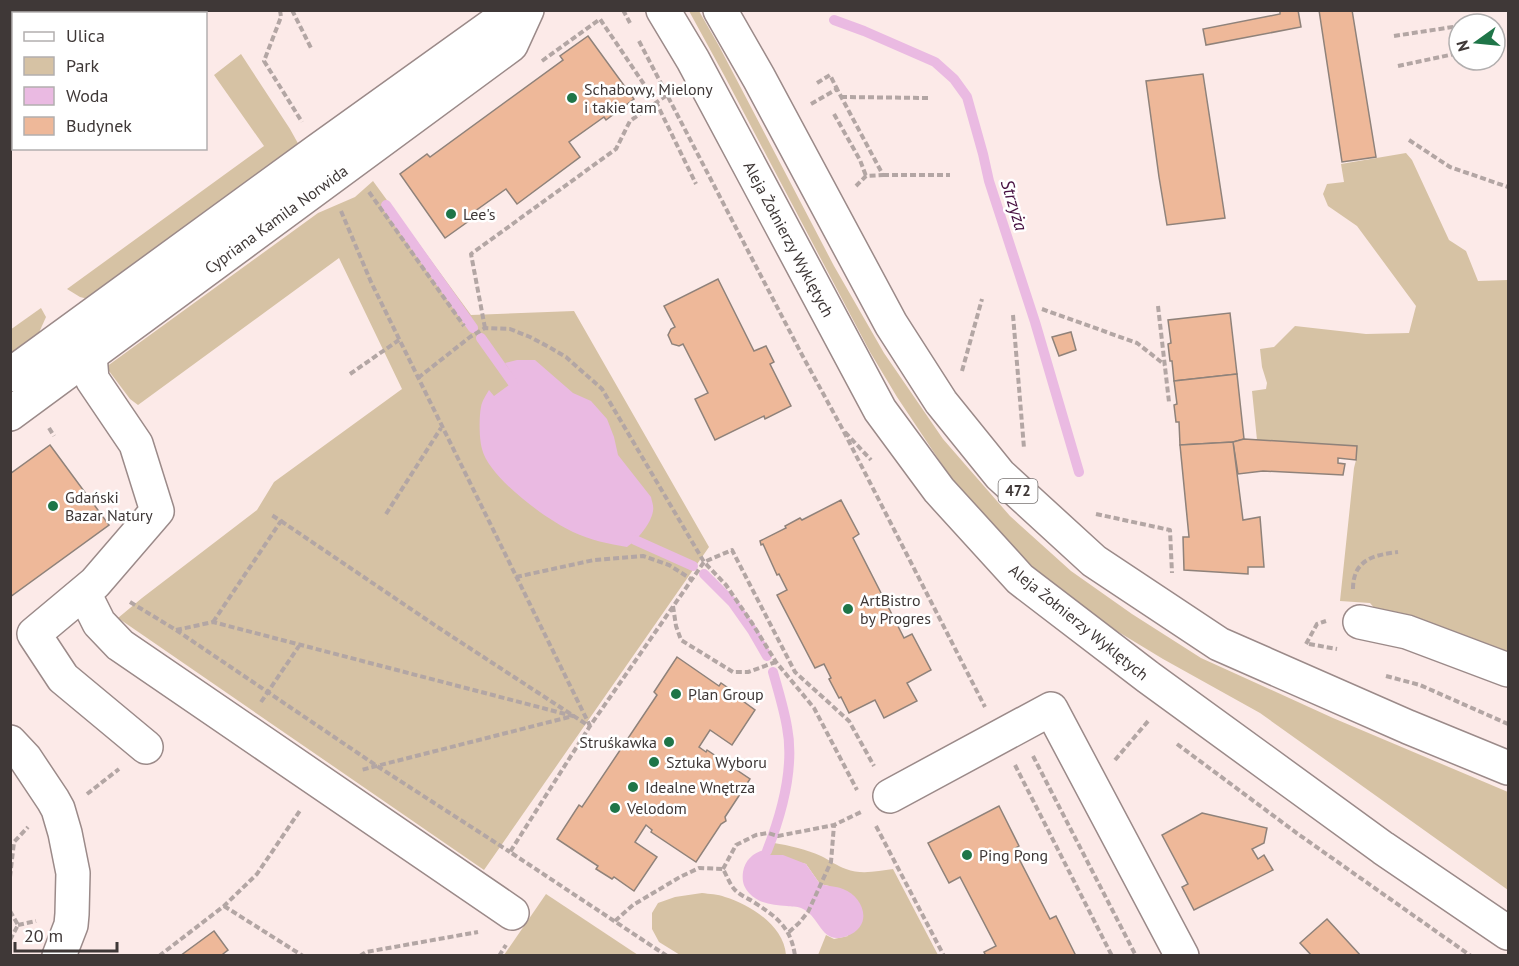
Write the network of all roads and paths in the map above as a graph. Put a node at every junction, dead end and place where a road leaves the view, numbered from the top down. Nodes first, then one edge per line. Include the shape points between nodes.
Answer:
1 (280, 10) edge
2 (292, 10) edge
3 (519, 10) edge
4 (527, 10) edge
5 (598, 10) edge
6 (623, 10) edge
7 (663, 10) edge
8 (720, 10) edge
9 (600, 18) dead end
10 (1447, 28) edge
11 (1394, 36) dead end
12 (311, 48) dead end
13 (1447, 56) edge
14 (1398, 66) dead end
15 (817, 83) dead end
16 (837, 89) junction
17 (667, 95) junction
18 (841, 97) junction
19 (930, 98) dead end
20 (809, 105) dead end
21 (658, 106) dead end
22 (834, 114) dead end
23 (305, 126) dead end
24 (1409, 140) dead end
25 (882, 175) junction
26 (950, 175) dead end
27 (866, 177) junction
28 (696, 184) dead end
29 (1509, 187) edge
30 (367, 188) dead end
31 (853, 188) dead end
32 (370, 282) dead end
33 (982, 299) dead end
34 (1158, 306) dead end
35 (1042, 309) dead end
36 (1013, 315) dead end
37 (464, 326) dead end
38 (485, 328) junction
39 (399, 340) junction
40 (81, 342) junction
41 (955, 362) dead end
42 (1165, 365) junction
43 (350, 374) dead end
44 (10, 375) edge
45 (418, 378) junction
46 (1169, 402) dead end
47 (10, 414) edge
48 (442, 428) junction
49 (1016, 441) dead end
50 (270, 514) dead end
51 (386, 514) dead end
52 (1101, 520) dead end
53 (281, 521) junction
54 (1398, 552) dead end
55 (704, 562) junction
56 (1163, 568) dead end
57 (516, 577) junction
58 (691, 579) junction
59 (89, 588) junction
60 (673, 605) junction
61 (213, 622) junction
62 (1360, 622) joint
63 (176, 630) junction
64 (1306, 644) dead end
65 (299, 645) junction
66 (1340, 649) dead end
67 (776, 662) junction
68 (1509, 670) edge
69 (1386, 676) dead end
70 (267, 692) junction
71 (573, 716) junction
72 (1509, 724) edge
73 (590, 726) junction
74 (1157, 727) dead end
75 (243, 729) junction
76 (1012, 730) junction
77 (1173, 740) dead end
78 (10, 742) edge
79 (146, 747) joint
80 (1123, 751) dead end
81 (377, 766) junction
82 (1509, 768) edge
83 (320, 782) junction
84 (873, 806) junction
85 (58, 809) junction
86 (834, 825) junction
87 (12, 842) edge
88 (510, 852) junction
89 (723, 869) junction
90 (10, 877) edge
91 (224, 906) junction
92 (10, 911) edge
93 (512, 913) joint
94 (615, 921) junction
95 (789, 932) junction
96 (1509, 933) edge
97 (10, 940) edge
98 (59, 956) edge
99 (159, 956) edge
100 (303, 956) edge
101 (360, 956) edge
102 (667, 956) edge
103 (795, 956) edge
104 (944, 956) edge
105 (1112, 956) edge
106 (1136, 956) edge
107 (1182, 956) edge
108 (1471, 956) edge

1 - 23 path via 281,17 264,61
2 - 12 path
3 - 40 main road, Cypriana Kamila Norwida via 316,151
4 - 40 main road, Cypriana Kamila Norwida via 511,45 329,181
5 - 9 path
6 - 17 path
7 - 96 main road, Aleja Żołnierzy Wyklętych via 880,410 939,490 1020,579 1383,848
8 - 82 main road, 472 via 891,324 941,402 1000,475 1094,561 1219,644
10 - 11 path
13 - 14 path
15 - 16 path via 830,75
16 - 18 path
16 - 20 path
17 - 38 path via 630,121 616,149 471,254
17 - 76 path via 801,353
18 - 19 path
18 - 25 path
21 - 28 path
22 - 27 path
24 - 29 path via 1450,167
25 - 26 path
25 - 27 path
27 - 31 path
30 - 37 path
32 - 39 path
33 - 41 path via 962,372
34 - 42 path
35 - 42 path via 1137,344
36 - 49 path via 1024,450
38 - 45 path
38 - 55 path via 510,329 530,337 566,357 602,389
39 - 43 path
39 - 45 path
40 - 44 main road, Cypriana Kamila Norwida
40 - 47 main road, Cypriana Kamila Norwida
40 - 59 main road via 92,379 136,444 157,511
42 - 46 path
45 - 48 path
48 - 51 path
48 - 57 path
50 - 53 path
52 - 56 path via 1092,513 1170,530 1172,574
53 - 61 path
53 - 71 path
54 - 62 path via 1364,561 1353,576 1353,597
55 - 58 path
55 - 67 path via 726,585
55 - 84 path via 732,550 795,672 849,721
57 - 58 path via 594,560 644,556
57 - 73 path
58 - 60 path
59 - 63 path via 120,595
59 - 75 main road via 99,623 120,645
59 - 79 main road via 34,634 63,678
60 - 67 path via 681,640 733,672 748,672
60 - 73 path
61 - 63 path
61 - 65 path
62 - 68 main road via 1407,633
63 - 70 path
64 - 66 path
65 - 70 path
65 - 71 path
67 - 84 path via 814,708
69 - 72 path via 1420,685
70 - 75 path
70 - 81 path
71 - 73 path
71 - 81 path
73 - 88 path
74 - 80 path via 1149,720
75 - 83 main road
76 - 84 main road
76 - 105 path
76 - 106 path via 1034,761
76 - 107 main road via 1051,709
77 - 108 path
78 - 85 main road
79 - 85 path via 85,796
81 - 88 path
83 - 91 path via 257,874
83 - 93 main road
84 - 86 path
84 - 104 path
85 - 87 path via 30,825
85 - 98 main road via 73,873 71,925
86 - 89 path via 778,836 756,835 736,846
86 - 95 path via 831,862 808,912
87 - 90 path
88 - 94 path
89 - 94 path via 699,868 680,877 633,905
89 - 95 path via 735,890
91 - 99 path
91 - 100 path
92 - 97 path via 18,925
93 - 101 path via 492,929
94 - 102 path
95 - 103 path

